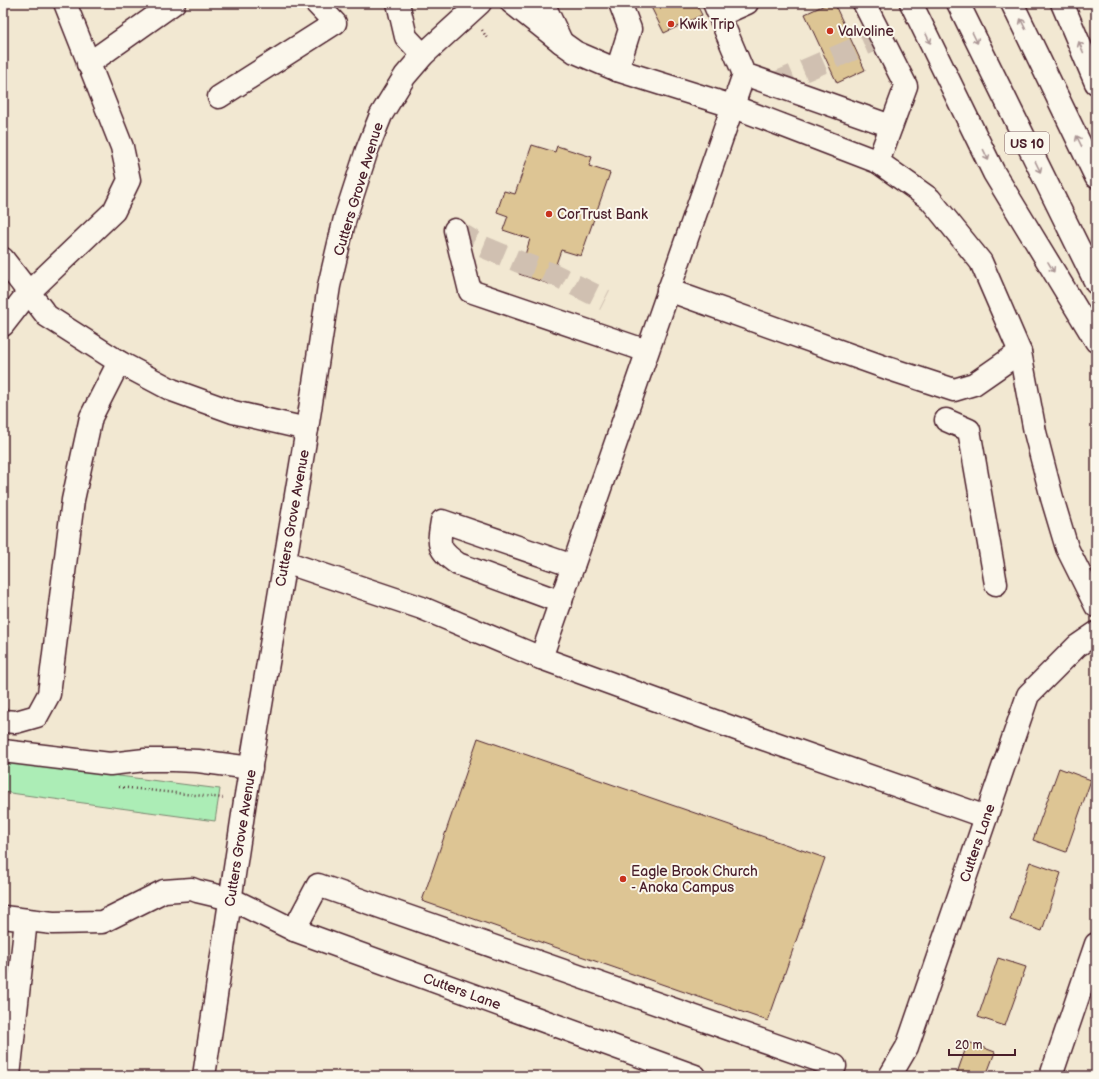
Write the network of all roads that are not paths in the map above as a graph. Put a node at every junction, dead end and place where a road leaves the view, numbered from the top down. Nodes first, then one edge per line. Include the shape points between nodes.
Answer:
1 (65, 3) edge
2 (174, 3) edge
3 (316, 3) edge
4 (398, 3) edge
5 (480, 3) edge
6 (512, 3) edge
7 (543, 3) edge
8 (620, 3) edge
9 (747, 3) edge
10 (864, 3) edge
11 (911, 3) edge
12 (958, 3) edge
13 (1012, 3) edge
14 (1062, 3) edge
15 (717, 9) edge
16 (561, 42) junction
17 (423, 55) junction
18 (88, 64) junction
19 (617, 70) junction
20 (744, 74) junction
21 (1096, 83) edge
22 (219, 98) dead end
23 (732, 106) junction
24 (891, 126) junction
25 (878, 162) junction
26 (1096, 176) edge
27 (455, 230) dead end
28 (3, 258) edge
29 (1096, 283) edge
30 (668, 290) junction
31 (28, 293) junction
32 (3, 326) edge
33 (1096, 341) edge
34 (647, 351) junction
35 (1020, 352) junction
36 (119, 362) junction
37 (946, 420) dead end
38 (307, 429) junction
39 (285, 562) junction
40 (573, 566) junction
41 (996, 584) dead end
42 (561, 602) junction
43 (1096, 606) edge
44 (1096, 634) edge
45 (541, 658) junction
46 (3, 721) edge
47 (3, 751) edge
48 (251, 768) junction
49 (986, 817) junction
50 (231, 899) junction
51 (3, 917) edge
52 (26, 920) junction
53 (294, 930) junction
54 (1096, 944) edge
55 (835, 1066) dead end
56 (9, 1076) edge
57 (204, 1076) edge
58 (695, 1076) edge
59 (890, 1076) edge
60 (1051, 1076) edge

1 - 18 main road
2 - 18 main road
3 - 22 main road via 335,23
4 - 17 main road via 406,37
5 - 17 main road, Cutters Grove Avenue
6 - 16 main road
7 - 16 main road
8 - 19 main road via 630,29
9 - 15 main road
10 - 24 main road via 906,86
11 -> 33 main road via 994,172
12 -> 29 main road, US 10
26 -> 13 main road
21 -> 14 main road
15 - 20 main road
16 - 19 main road via 575,52
17 - 38 main road, Cutters Grove Avenue via 381,115 348,211 329,286
18 - 31 main road via 122,147 129,180 114,211
19 - 23 main road
20 - 23 main road
20 - 24 main road
23 - 25 main road
23 - 30 main road
24 - 25 main road
25 - 35 main road via 930,199 981,262
27 - 34 main road via 470,291
28 - 31 main road
30 - 34 main road
30 - 35 main road via 954,390 974,384
31 - 32 main road
31 - 36 main road via 47,316
34 - 40 main road
35 - 43 main road via 1052,498 1067,548
36 - 38 main road via 178,392 233,412
36 - 46 main road via 91,417 73,500 49,694 37,716 16,722
37 - 41 main road via 969,430
38 - 39 main road, Cutters Grove Avenue
39 - 45 main road via 422,608
39 - 48 main road, Cutters Grove Avenue
40 - 42 main road
40 - 42 main road via 442,521 439,542 445,555 458,564
42 - 45 main road
44 - 49 main road, Cutters Lane via 1077,646 1028,695
45 - 49 main road
47 - 48 main road via 110,764 173,760
48 - 50 main road, Cutters Grove Avenue
49 - 59 main road, Cutters Lane via 907,1047
50 - 52 main road, Cutters Lane via 192,889 164,892 102,922 53,923
50 - 53 main road, Cutters Lane
50 - 57 main road, Cutters Grove Avenue
51 - 52 main road, Cutters Lane
52 - 56 main road
53 - 55 main road via 318,885
53 - 58 main road, Cutters Lane
54 - 60 main road

